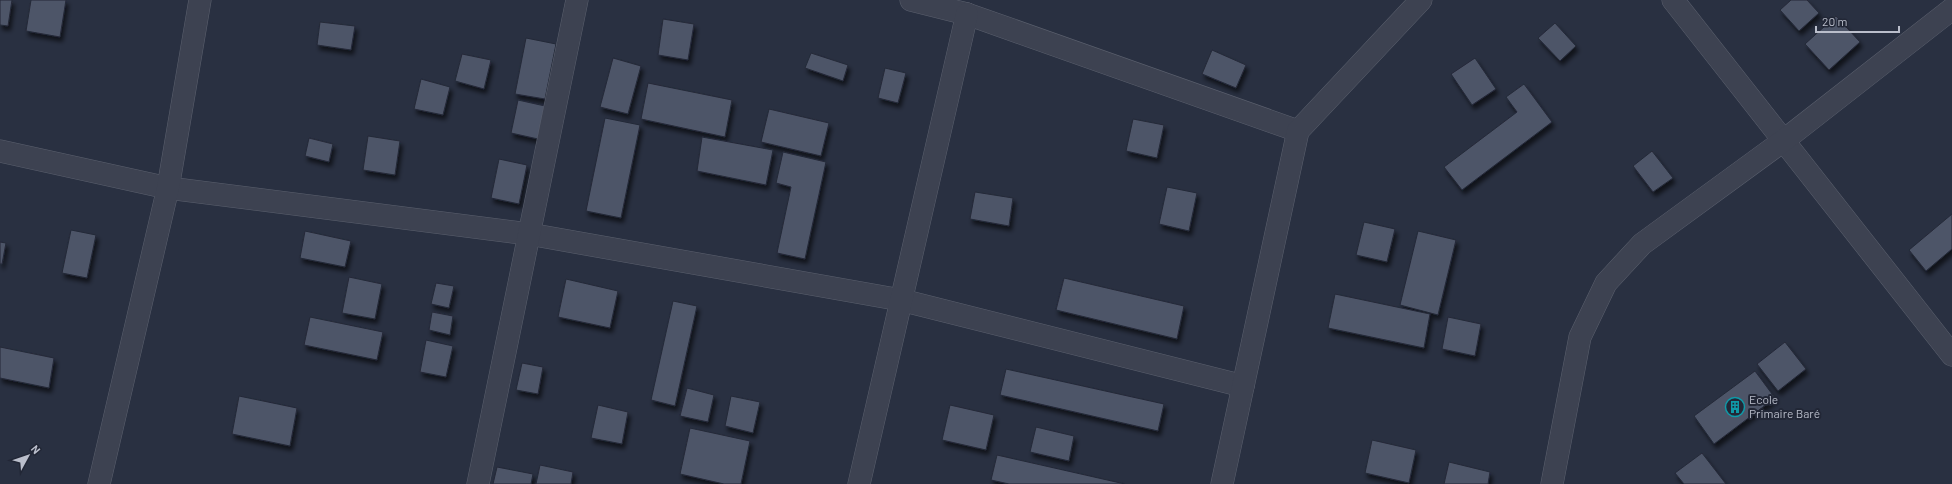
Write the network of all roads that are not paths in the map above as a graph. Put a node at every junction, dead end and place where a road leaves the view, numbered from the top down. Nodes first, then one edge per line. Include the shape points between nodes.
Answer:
1 (200, 0) edge
2 (577, 0) edge
3 (911, 0) edge
4 (1421, 0) edge
5 (1673, 0) edge
6 (1952, 9) edge
7 (967, 14) junction
8 (1298, 131) junction
9 (1783, 141) junction
10 (0, 151) edge
11 (168, 188) junction
12 (529, 234) junction
13 (901, 300) junction
14 (1952, 355) edge
15 (1243, 386) junction
16 (99, 484) edge
17 (478, 484) edge
18 (859, 484) edge
19 (1222, 484) edge
20 (1552, 484) edge

1 - 11 street
2 - 12 street
3 - 7 street
4 - 8 street
5 - 9 street
6 - 9 street
7 - 8 street
7 - 13 street
8 - 15 street
9 - 14 street
9 - 20 street via 1642,244 1606,283 1580,337
10 - 11 street
11 - 12 street
11 - 16 street
12 - 13 street
12 - 17 street
13 - 15 street
13 - 18 street
15 - 19 street

